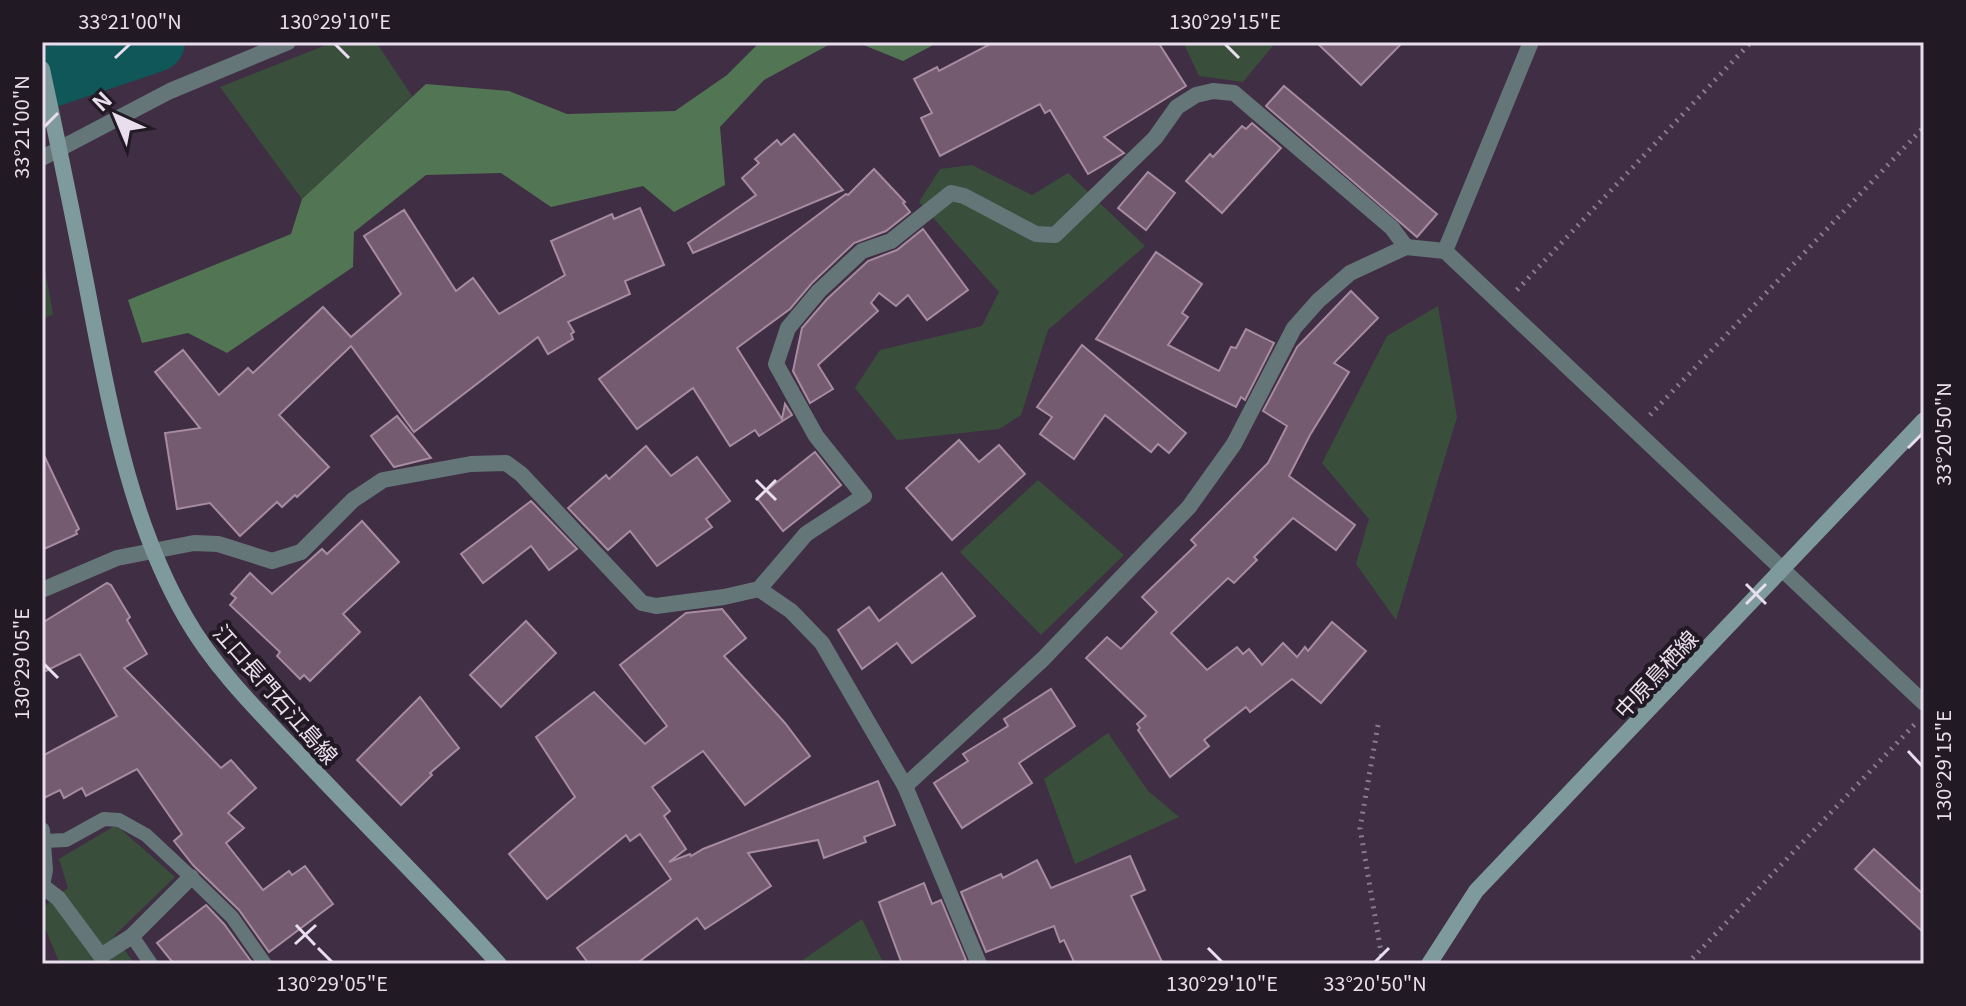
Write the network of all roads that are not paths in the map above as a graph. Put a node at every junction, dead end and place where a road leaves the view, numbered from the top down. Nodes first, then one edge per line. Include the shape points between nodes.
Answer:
1 (288, 42) edge
2 (1531, 42) edge
3 (42, 69) edge
4 (60, 150) junction
5 (42, 158) edge
6 (1406, 247) junction
7 (1445, 251) junction
8 (1924, 420) edge
9 (153, 552) junction
10 (1783, 569) junction
11 (759, 589) junction
12 (42, 590) edge
13 (1924, 703) edge
14 (905, 786) junction
15 (43, 836) edge
16 (191, 877) junction
17 (42, 885) edge
18 (132, 936) junction
19 (151, 964) edge
20 (265, 964) edge
21 (499, 964) edge
22 (979, 964) edge
23 (1429, 964) edge

1 - 4 street via 170,91
2 - 7 street
3 - 4 main road, 江口長門石江島線
4 - 5 street
4 - 9 main road, 江口長門石江島線 via 118,445
6 - 7 street
6 - 11 street via 1392,228 1234,93 1196,95 1177,107 1155,138 1055,235 1036,234 951,193 891,241 862,251 788,328 776,364 816,436 864,496 806,534
6 - 14 street via 1350,273 1318,301 1294,328 1234,444 1189,507 1043,659
7 - 10 street
8 - 10 main road, 中原鳥栖線
9 - 11 street via 218,544 272,561 301,552 353,500 383,480 506,463 642,603 656,606
9 - 12 street via 117,558
9 - 21 main road, 江口長門石江島線 via 187,620 228,675
10 - 13 street
10 - 23 main road, 中原鳥栖線 via 1476,891
11 - 14 street via 791,611 822,643
14 - 22 street
15 - 16 lane via 66,840 104,819 119,820 146,835
15 - 17 street
16 - 18 street
16 - 20 lane via 232,917
17 - 18 street via 101,956
18 - 19 lane

